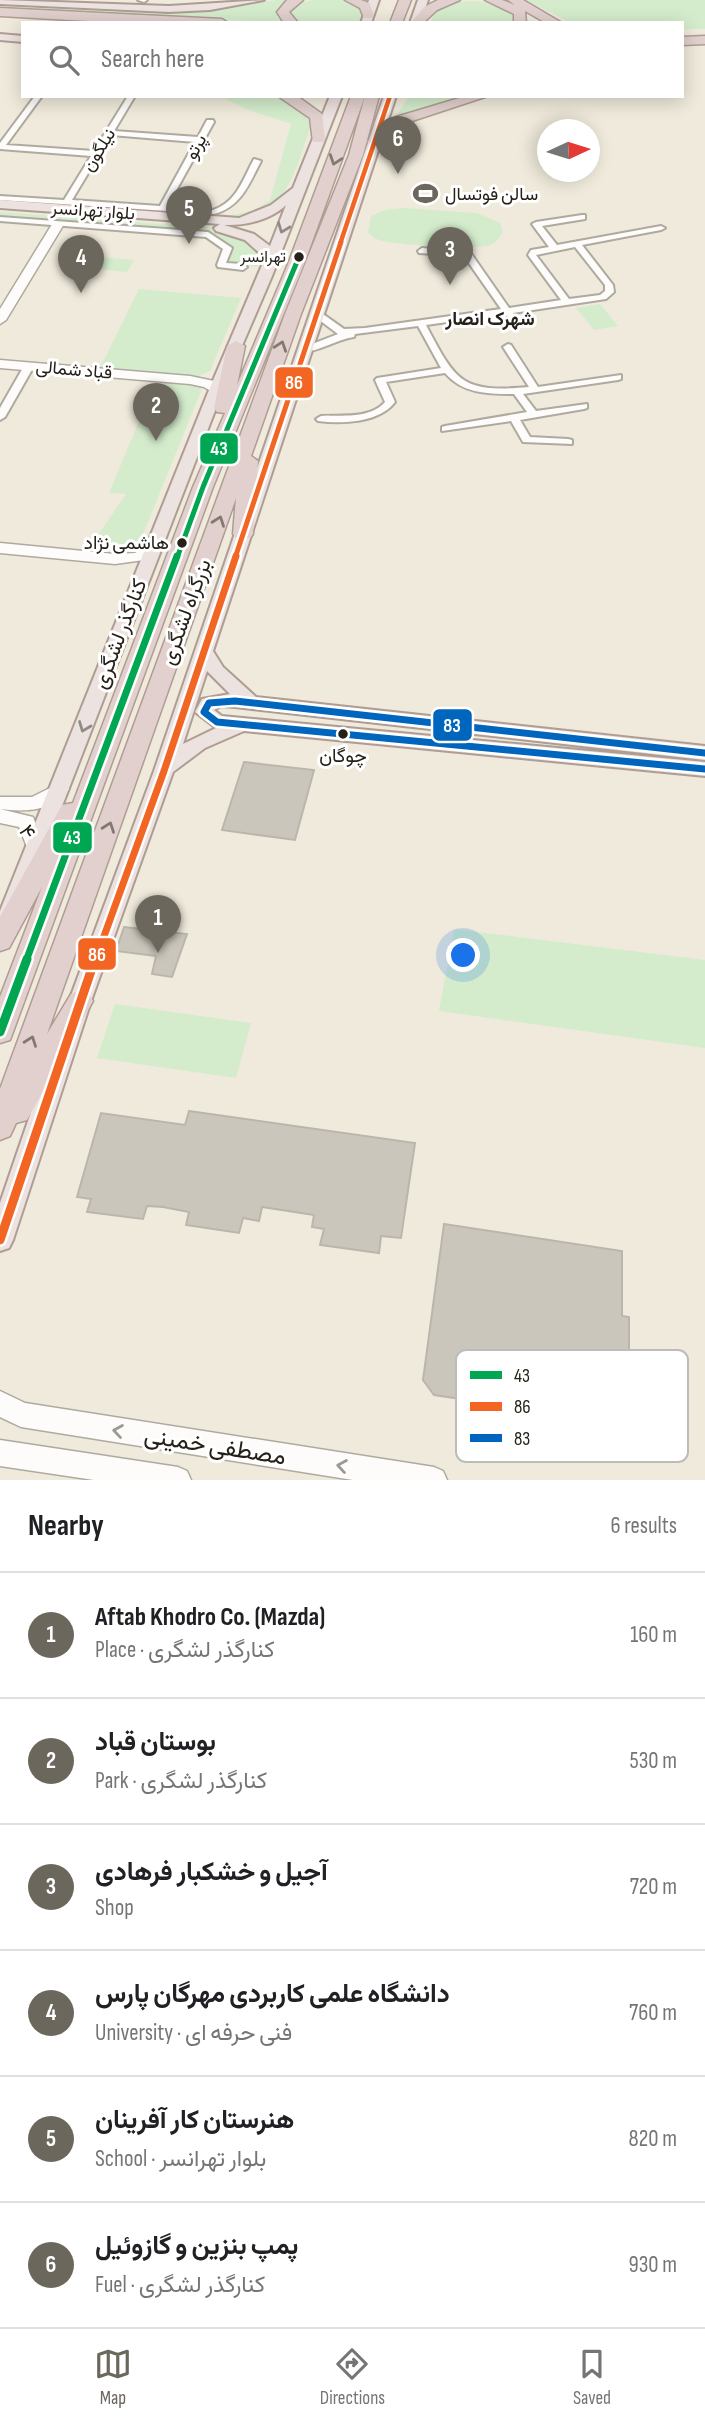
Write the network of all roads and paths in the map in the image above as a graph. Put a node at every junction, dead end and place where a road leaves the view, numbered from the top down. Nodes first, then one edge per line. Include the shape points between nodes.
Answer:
1 (259, 0) edge
2 (297, 0) edge
3 (351, 0) edge
4 (374, 0) edge
5 (393, 0) edge
6 (405, 0) edge
7 (423, 0) edge
8 (454, 0) edge
9 (491, 0) edge
10 (514, 0) edge
11 (0, 1) edge
12 (142, 3) edge
13 (0, 12) edge
14 (47, 16) junction
15 (367, 19) edge
16 (105, 21) edge
17 (172, 21) edge
18 (289, 21) edge
19 (387, 21) edge
20 (397, 21) edge
21 (417, 21) edge
22 (417, 21) edge
23 (520, 21) edge
24 (551, 21) edge
25 (0, 22) edge
26 (21, 24) edge
27 (0, 28) edge
28 (21, 30) edge
29 (689, 36) edge
30 (0, 37) edge
31 (21, 39) edge
32 (705, 40) edge
33 (705, 49) edge
34 (684, 50) edge
35 (38, 98) edge
36 (131, 98) edge
37 (289, 98) edge
38 (335, 98) edge
39 (357, 98) edge
40 (371, 98) edge
41 (389, 98) edge
42 (474, 98) edge
43 (210, 122) dead end
44 (109, 133) junction
45 (318, 139) junction
46 (201, 140) junction
47 (374, 142) junction
48 (1, 147) edge
49 (97, 154) junction
50 (257, 161) dead end
51 (299, 186) junction
52 (0, 198) edge
53 (66, 203) junction
54 (0, 204) edge
55 (103, 205) junction
56 (0, 209) edge
57 (162, 209) junction
58 (122, 213) junction
59 (582, 217) dead end
60 (0, 219) edge
61 (58, 224) junction
62 (239, 227) junction
63 (346, 228) junction
64 (660, 228) dead end
65 (576, 243) junction
66 (553, 246) junction
67 (422, 251) dead end
68 (271, 257) junction
69 (243, 267) dead end
70 (604, 297) junction
71 (567, 302) junction
72 (509, 313) junction
73 (293, 314) junction
74 (317, 314) junction
75 (0, 320) edge
76 (423, 326) junction
77 (236, 346) junction
78 (508, 346) dead end
79 (305, 350) junction
80 (0, 364) edge
81 (30, 366) junction
82 (448, 370) junction
83 (224, 371) junction
84 (618, 377) dead end
85 (190, 380) junction
86 (535, 389) junction
87 (216, 390) junction
88 (516, 391) junction
89 (584, 406) dead end
90 (534, 415) junction
91 (0, 417) edge
92 (514, 418) junction
93 (321, 419) dead end
94 (445, 429) dead end
95 (251, 433) junction
96 (568, 442) dead end
97 (203, 488) junction
98 (243, 534) junction
99 (156, 546) junction
100 (0, 548) edge
101 (0, 556) edge
102 (113, 563) junction
103 (142, 577) junction
104 (204, 651) junction
105 (252, 704) junction
106 (247, 725) junction
107 (114, 727) junction
108 (705, 752) edge
109 (705, 769) edge
110 (164, 771) junction
111 (60, 789) junction
112 (0, 803) edge
113 (9, 817) edge
114 (36, 847) junction
115 (0, 940) edge
116 (80, 1001) junction
117 (0, 1032) edge
118 (0, 1128) edge
119 (0, 1142) edge
120 (0, 1240) edge
121 (7, 1411) edge
122 (0, 1453) edge
123 (178, 1480) edge
124 (434, 1480) edge

1 - 12 main road via 199,8
2 - 18 highway via 282,12
3 - 15 highway via 365,6
4 - 15 main road
5 - 19 highway
6 - 20 highway
7 - 21 main road
8 - 22 highway via 434,5
9 - 23 highway via 518,10
10 - 24 highway
11 - 12 main road
13 - 14 highway
14 - 16 highway
14 - 17 highway
25 - 26 highway
27 - 28 highway
29 - 32 highway
30 - 31 main road
33 - 34 highway
35 - 48 street
36 - 44 street, نیلگون
37 - 45 highway via 317,117
38 - 45 main road, کنارگذر لشگری
39 -> 97 highway, بزرگراه لشگری via 296,264
40 - 73 highway, بزرگراه لشگری via 356,155
41 - 47 main road
42 - 47 highway via 401,120
43 - 46 street, پرتو
44 - 46 street
44 - 49 street, نیلگون
45 - 51 main road, کنارگذر لشگری
46 - 57 street, پرتو
47 - 63 main road
48 - 49 street
49 - 53 street, نیلگون
50 - 57 street via 236,200 226,209
51 - 62 main road, بلوار تهرانسر via 285,202
51 -> 68 main road, کنارگذر لشگری
52 - 53 street
53 - 55 street
54 - 58 main road, بلوار تهرانسر
55 - 57 street
55 - 58 street, نیلگون
56 - 62 main road, بلوار تهرانسر
58 - 62 main road, بلوار تهرانسر
59 - 66 street via 536,224
60 - 61 street
61 - 69 street via 208,235 228,248 221,265
61 - 75 street
62 - 68 main road, بلوار تهرانسر via 262,243
63 - 73 highway
63 - 74 main road
64 - 65 street
65 - 66 street
65 - 70 street via 609,285 610,292
66 - 71 street via 532,255
67 - 72 street via 467,254
68 - 77 main road, کنارگذر لشگری
70 - 71 street
70 - 72 street via 609,300
71 - 72 street
72 - 76 street
95 -> 73 highway, بزرگراه لشگری
74 - 76 street via 342,332
74 - 79 main road
76 - 79 street via 343,335
76 - 82 street
77 - 83 main road, کنارگذر لشگری
77 - 97 highway
78 - 86 street
79 - 98 main road
80 - 81 street, قباد شمالی
81 - 85 street, قباد شمالی
81 - 91 street
82 - 88 street via 458,382 476,390
82 - 93 street via 380,380 390,402 386,409
83 - 85 street
83 - 87 main road, کنارگذر لشگری
84 - 86 street
85 - 87 street
86 - 88 street
87 - 99 main road, کنارگذر لشگری
88 - 90 street
89 - 90 street
90 - 92 street
92 - 94 street
92 - 96 street via 527,440
95 - 98 highway
118 -> 95 highway, بزرگراه لشگری
97 - 107 highway, بزرگراه لشگری
98 - 104 main road
99 - 102 street via 139,557
99 - 103 main road, کنارگذر لشگری
100 - 102 street
101 - 102 street
102 - 103 street
103 -> 111 main road, کنارگذر لشگری
104 - 105 main road via 216,671
104 - 110 main road
105 - 106 main road via 220,700 204,712 217,722
105 - 108 main road
106 - 109 main road
106 - 110 main road via 206,737
107 - 115 highway
107 - 117 highway, بزرگراه لشگری
110 - 116 main road
111 - 112 street via 30,806
111 - 114 main road, کنارگذر لشگری
113 - 114 street, ۴ via 26,822
114 - 115 main road, کنارگذر لشگری
116 - 119 highway
116 - 120 main road
124 -> 121 street, مصطفی خمینی
122 - 123 street, مصطفی خمینی

